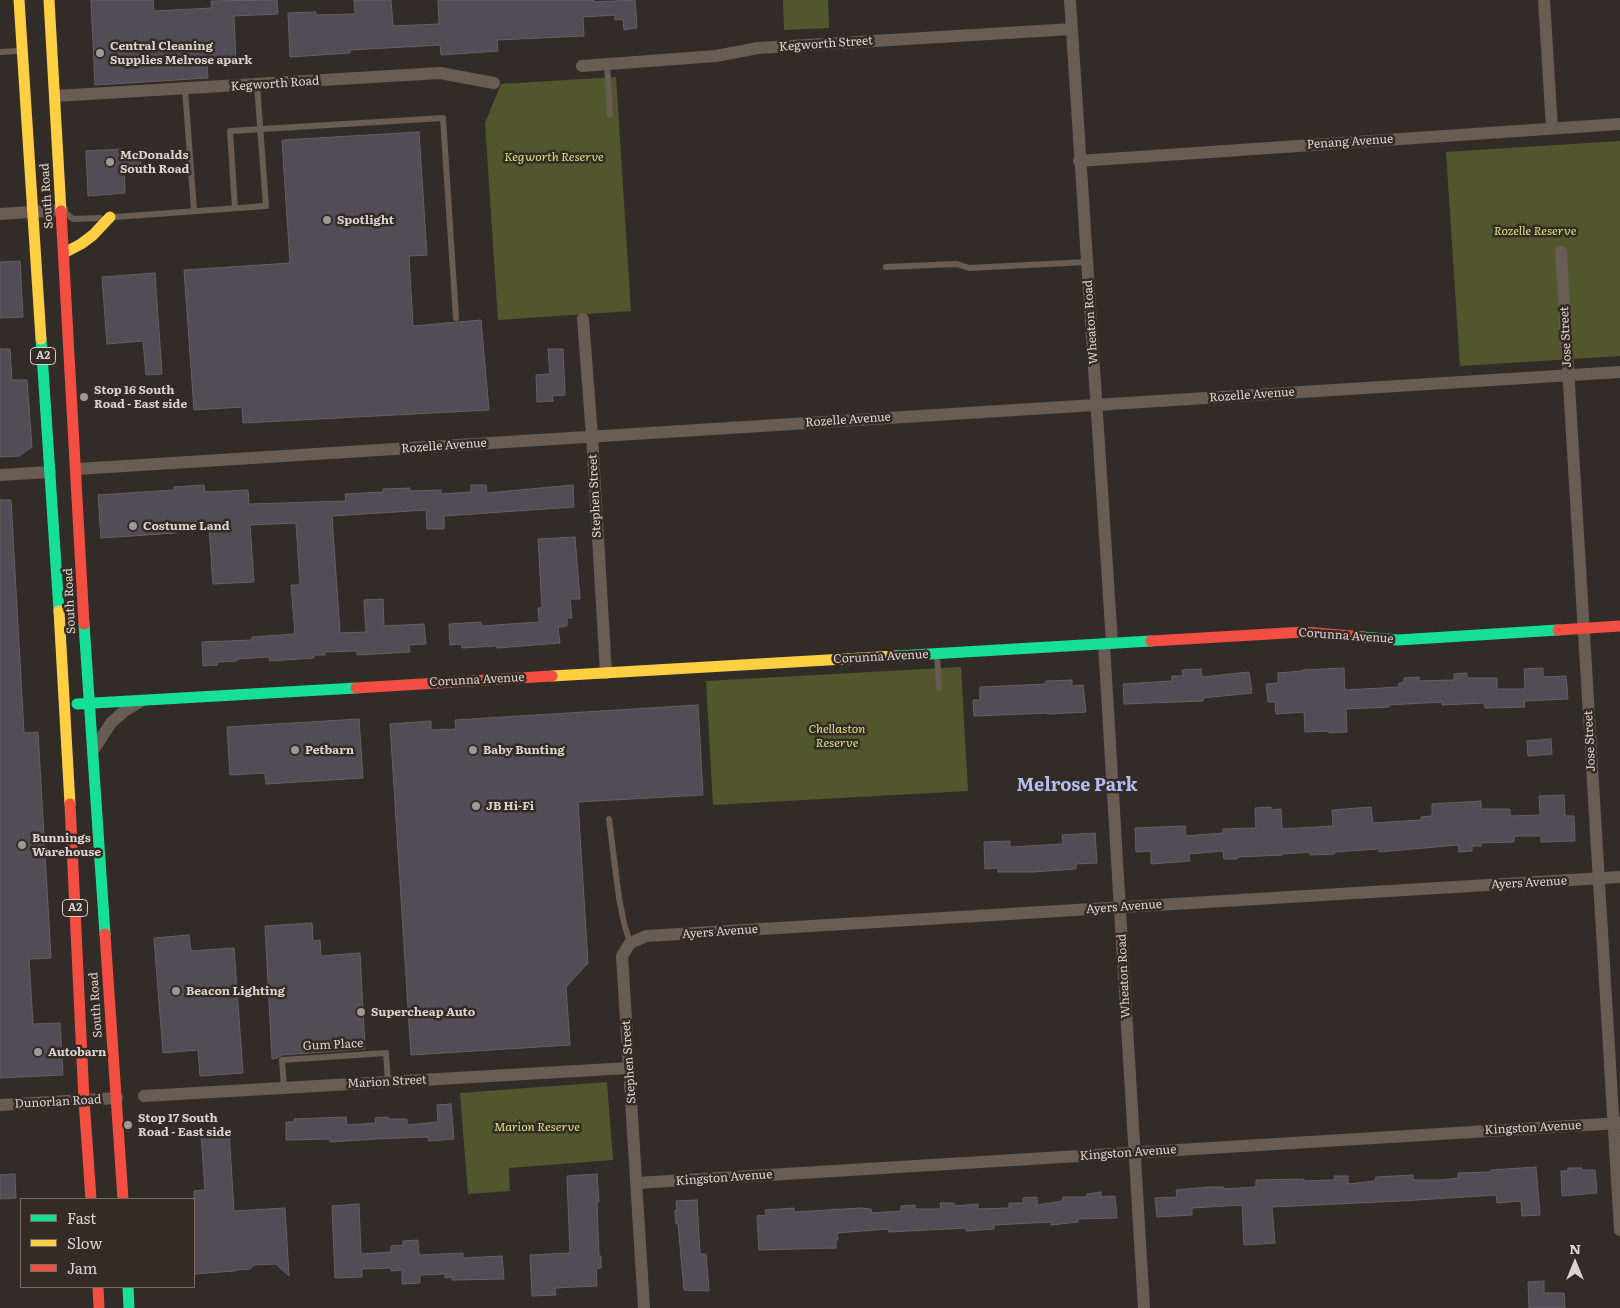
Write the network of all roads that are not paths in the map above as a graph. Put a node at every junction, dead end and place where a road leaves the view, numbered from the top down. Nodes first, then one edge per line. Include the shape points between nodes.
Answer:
1 (19, 0) edge
2 (49, 0) edge
3 (1070, 0) edge
4 (1544, 0) edge
5 (1072, 29) junction
6 (23, 51) junction
7 (0, 52) edge
8 (607, 64) junction
9 (582, 66) dead end
10 (494, 83) dead end
11 (257, 85) junction
12 (185, 89) junction
13 (55, 96) junction
14 (610, 114) dead end
15 (1620, 124) edge
16 (1552, 128) junction
17 (260, 130) junction
18 (1079, 161) junction
19 (235, 208) junction
20 (62, 210) junction
21 (194, 210) junction
22 (33, 212) junction
23 (0, 214) edge
24 (110, 217) junction
25 (1560, 252) dead end
26 (64, 253) junction
27 (1087, 262) junction
28 (886, 267) dead end
29 (456, 318) dead end
30 (583, 319) dead end
31 (1620, 372) edge
32 (1568, 375) junction
33 (1097, 404) junction
34 (592, 436) junction
35 (76, 469) junction
36 (50, 472) junction
37 (0, 475) edge
38 (1620, 626) edge
39 (1583, 628) junction
40 (1108, 644) junction
41 (937, 654) junction
42 (606, 673) junction
43 (939, 688) dead end
44 (143, 700) junction
45 (89, 703) junction
46 (65, 704) junction
47 (93, 751) junction
48 (609, 820) dead end
49 (1620, 877) edge
50 (1599, 878) junction
51 (1120, 907) junction
52 (630, 943) junction
53 (629, 1068) junction
54 (388, 1082) junction
55 (284, 1088) junction
56 (144, 1096) dead end
57 (117, 1098) junction
58 (84, 1100) junction
59 (0, 1105) edge
60 (1617, 1123) edge
61 (1134, 1153) junction
62 (637, 1183) junction
63 (91, 1198) edge
64 (123, 1198) edge
65 (1620, 1230) edge
66 (98, 1288) edge
67 (128, 1288) edge
68 (99, 1308) edge
69 (129, 1308) edge
70 (644, 1308) edge
71 (1144, 1308) edge

1 - 6 main road, South Road / A2
2 - 13 main road, South Road / A2
3 - 5 street, Wheaton Road
4 - 16 street
5 - 8 street, Kegworth Street via 758,48 716,56
5 - 18 street, Wheaton Road
6 - 7 lane
6 - 22 main road, South Road / A2
8 - 9 street, Kegworth Street
8 - 14 lane
10 - 11 street, Kegworth Road via 440,73
11 - 12 street, Kegworth Road
11 - 17 lane
12 - 13 street, Kegworth Road
12 - 21 lane
13 - 20 main road, South Road / A2
15 - 16 street, Penang Avenue
16 - 18 street, Penang Avenue
17 - 19 lane via 230,131
17 - 19 lane via 266,206
17 - 29 lane via 443,118
18 - 27 street, Wheaton Road
19 - 21 lane
20 - 22 street
20 - 24 lane via 73,219
20 - 26 main road, South Road / A2
21 - 24 lane
22 - 23 street
22 - 36 main road, South Road / A2
24 - 26 main road via 93,235
25 - 32 street, Jose Street
26 - 35 main road, South Road / A2
27 - 28 lane via 969,268 957,264
27 - 33 street, Wheaton Road
30 - 34 street, Stephen Street
31 - 32 street, Rozelle Avenue
32 - 33 street, Rozelle Avenue
32 - 39 street, Jose Street
33 - 34 street, Rozelle Avenue
33 - 40 street, Wheaton Road
34 - 35 street, Rozelle Avenue
34 - 42 street, Stephen Street
35 - 45 main road, South Road / A2
36 - 37 street
36 - 46 main road, South Road / A2
38 - 39 main road, Corunna Avenue
39 - 40 main road, Corunna Avenue via 1398,640 1304,632
39 - 50 street, Jose Street
40 - 41 main road, Corunna Avenue
40 - 51 street, Wheaton Road
41 - 42 main road, Corunna Avenue
41 - 43 lane
42 - 44 main road, Corunna Avenue
44 - 45 main road, Corunna Avenue
44 - 47 street, Corunna Avenue via 111,723
45 - 46 main road, Corunna Avenue
45 - 47 main road, South Road / A2
46 - 58 main road, South Road / A2
47 - 57 main road, South Road / A2
48 - 52 lane via 619,898
49 - 50 street, Ayers Avenue
50 - 51 street, Ayers Avenue
50 - 60 street, Jose Street
51 - 52 street, Ayers Avenue via 646,936
51 - 61 street, Wheaton Road
52 - 53 street, Stephen Street via 622,956
53 - 54 street, Marion Street
53 - 62 street, Stephen Street
54 - 55 street, Marion Street
54 - 55 lane, Gum Place via 386,1053 282,1060
55 - 56 street, Marion Street
57 - 58 street, Dunorlan Road
57 - 64 main road, South Road / A2
58 - 59 street, Dunorlan Road
58 - 63 main road, South Road / A2
60 - 61 street, Kingston Avenue
60 - 65 street, Jose Street
61 - 62 street, Kingston Avenue
61 - 71 street, Wheaton Road
62 - 70 street, Stephen Street
66 - 68 main road
67 - 69 main road

